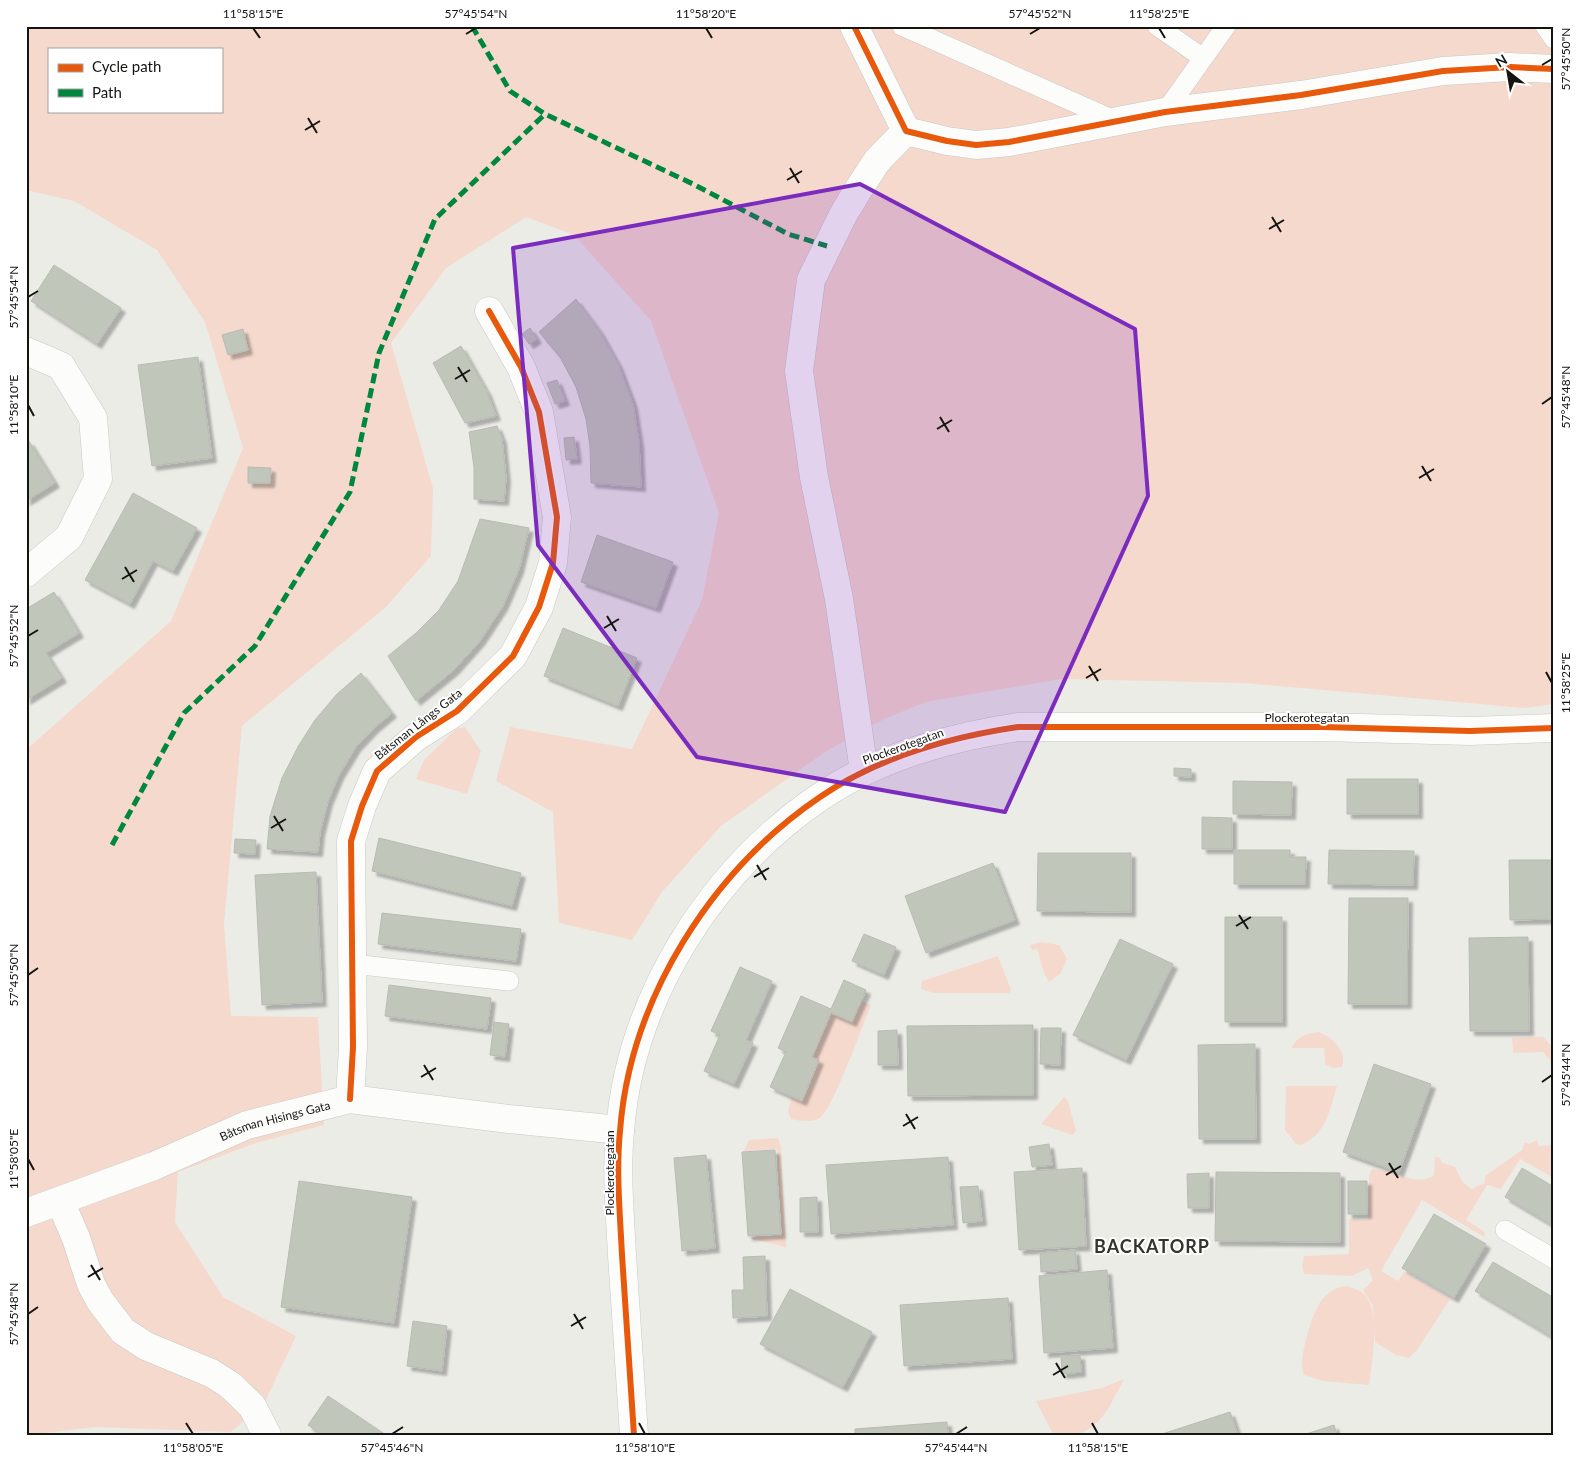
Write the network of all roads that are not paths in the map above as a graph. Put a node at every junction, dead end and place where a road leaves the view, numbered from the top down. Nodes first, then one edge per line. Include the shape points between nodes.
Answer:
1 (854, 26) edge
2 (902, 26) edge
3 (1157, 26) edge
4 (1226, 26) edge
5 (1545, 26) edge
6 (1554, 39) edge
7 (1203, 58) junction
8 (1554, 69) edge
9 (1165, 112) junction
10 (1116, 121) junction
11 (906, 130) junction
12 (489, 311) dead end
13 (26, 351) edge
14 (26, 572) edge
15 (1554, 728) edge
16 (864, 771) junction
17 (352, 964) junction
18 (509, 981) dead end
19 (350, 1099) junction
20 (620, 1130) junction
21 (60, 1201) junction
22 (26, 1213) edge
23 (1505, 1230) dead end
24 (1554, 1259) edge
25 (267, 1435) edge
26 (634, 1435) edge

1 - 11 street
2 - 10 lane
3 - 7 lane
4 - 7 lane
5 - 6 lane
7 - 9 lane
8 - 9 street via 1510,67 1443,71 1302,95
9 - 10 street
10 - 11 street via 1009,142 976,145
11 - 16 street via 877,161 858,190 811,280 799,371
12 - 17 street, Båtsman Långs Gata via 521,367 539,412 556,517 553,563 539,607 513,656 458,711 416,737 377,771 352,840
13 - 14 street via 61,366 93,418 98,479 69,537
15 - 16 street, Plockerotegatan via 1470,731 1018,727 940,743
16 - 20 street, Plockerotegatan via 820,797 766,840 695,922 673,958 646,1018 629,1079
17 - 18 lane
17 - 19 street, Båtsman Långs Gata via 354,1047
19 - 20 street, Båtsman Hisings Gata
19 - 21 street, Båtsman Hisings Gata via 247,1125 154,1166
20 - 26 street, Plockerotegatan via 618,1183
21 - 22 street, Båtsman Hisings Gata
21 - 25 street via 91,1284 123,1331 146,1346 230,1384 252,1406
23 - 24 lane

